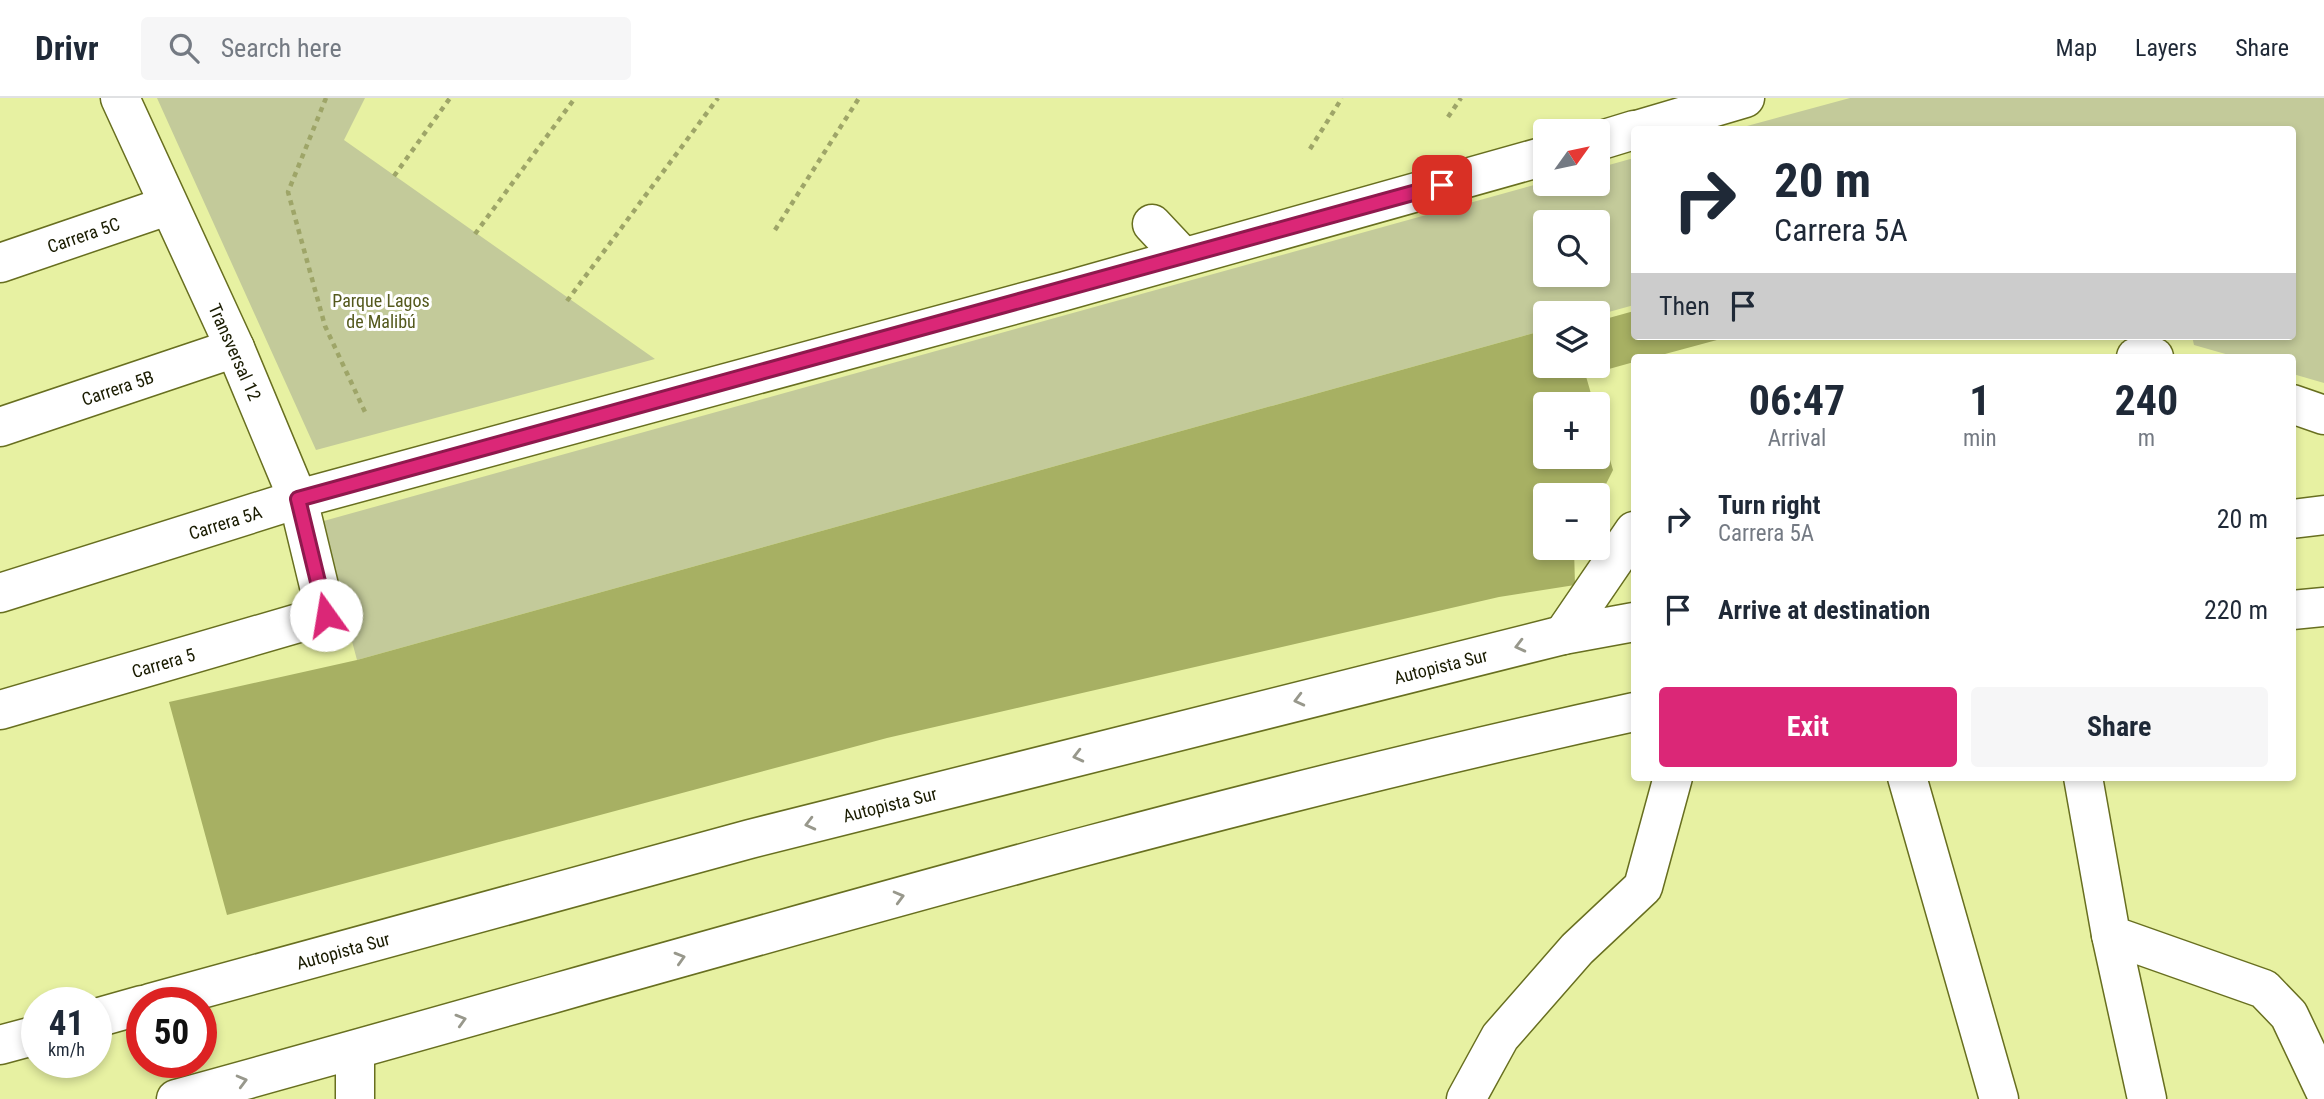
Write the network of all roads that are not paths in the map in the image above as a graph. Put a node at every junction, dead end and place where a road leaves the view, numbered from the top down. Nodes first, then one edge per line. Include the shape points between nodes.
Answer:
1 (120, 98) edge
2 (1745, 98) edge
3 (1650, 126) edge
4 (1631, 131) edge
5 (1610, 138) edge
6 (1533, 159) edge
7 (167, 206) junction
8 (1152, 224) dead end
9 (1183, 257) junction
10 (0, 263) edge
11 (235, 348) junction
12 (2296, 405) edge
13 (2324, 415) edge
14 (0, 427) edge
15 (298, 499) junction
16 (2324, 515) edge
17 (2296, 518) edge
18 (1631, 535) edge
19 (0, 593) edge
20 (2324, 607) edge
21 (2296, 610) edge
22 (326, 615) joint
23 (1631, 623) edge
24 (1563, 635) junction
25 (0, 710) edge
26 (1631, 713) edge
27 (1672, 781) edge
28 (1908, 781) edge
29 (2084, 781) edge
30 (2111, 935) junction
31 (209, 987) edge
32 (21, 1039) edge
33 (0, 1045) edge
34 (355, 1050) junction
35 (2324, 1089) edge
36 (176, 1099) edge
37 (355, 1099) edge
38 (1465, 1099) edge
39 (1999, 1099) edge
40 (2147, 1099) edge

1 - 7 main road, Transversal 12
2 - 3 main road
4 - 5 main road
6 - 9 main road, Carrera 5A
7 - 10 main road, Carrera 5C
7 - 11 main road, Transversal 12
8 - 9 main road
9 - 15 main road, Carrera 5A
11 - 14 main road, Carrera 5B
11 - 15 main road, Transversal 12
12 - 13 main road
15 - 19 main road, Carrera 5A
15 - 22 main road, Transversal 12
16 - 17 main road
18 - 24 main road
20 - 21 main road
22 - 25 main road, Carrera 5
23 - 24 main road, Autopista Sur
24 -> 31 main road, Autopista Sur via 750,839
34 -> 26 main road via 904,895 1393,767
27 - 38 main road via 1643,887 1577,948 1500,1037
28 - 39 main road
29 - 30 main road
30 - 35 main road via 2264,989 2289,1015
30 - 40 main road
32 - 33 main road
36 -> 34 main road
34 - 37 main road

